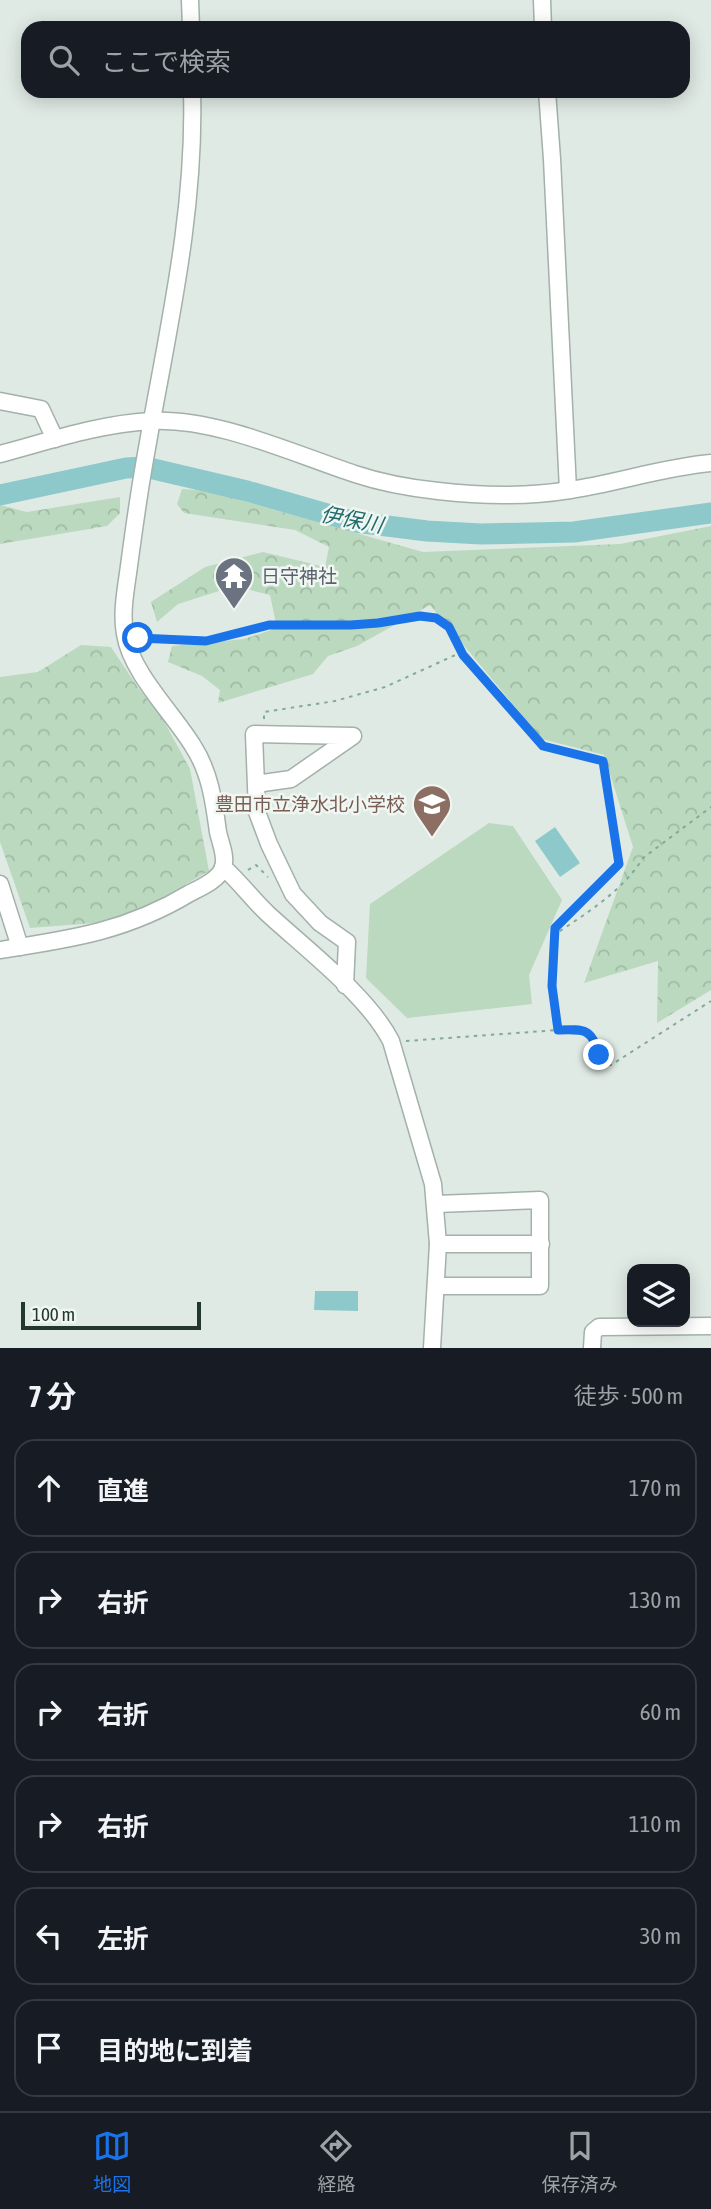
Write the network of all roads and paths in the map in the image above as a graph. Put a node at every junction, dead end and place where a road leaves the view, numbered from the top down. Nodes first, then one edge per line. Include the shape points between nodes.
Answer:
1 (190, 0) edge
2 (542, 0) edge
3 (191, 21) edge
4 (544, 21) edge
5 (192, 98) edge
6 (548, 98) edge
7 (0, 401) edge
8 (150, 426) junction
9 (55, 439) junction
10 (0, 454) edge
11 (711, 463) edge
12 (568, 490) junction
13 (138, 638) dead end
14 (462, 652) junction
15 (264, 712) dead end
16 (256, 784) junction
17 (711, 807) edge
18 (223, 867) junction
19 (0, 884) edge
20 (20, 947) junction
21 (0, 950) edge
22 (345, 985) junction
23 (552, 986) junction
24 (711, 1001) edge
25 (558, 1030) junction
26 (391, 1041) junction
27 (436, 1204) junction
28 (438, 1244) junction
29 (541, 1244) junction
30 (436, 1286) junction
31 (711, 1326) edge
32 (432, 1348) edge
33 (592, 1348) edge

1 - 3 street
2 - 4 street
5 - 8 street via 194,134 184,244
6 - 12 street
7 - 9 street via 41,409
8 - 9 street
8 - 12 street via 191,424 225,431 357,475 438,491 490,495
8 - 18 street via 123,611 125,636 132,656 205,768
9 - 10 street
11 - 12 street
13 - 14 path via 206,641 269,625 378,623 420,616 436,618 449,627
14 - 15 path via 385,687 335,701
14 - 23 path via 543,746 603,761 619,864 555,928
16 - 16 street via 254,734 353,736 291,779
16 - 22 street via 257,812 293,894 320,923 347,942
17 - 23 path via 643,858 601,903 551,937
18 - 20 street via 210,882 138,920 85,936
18 - 22 street
19 - 20 street
20 - 21 street
22 - 26 street via 380,1021
23 - 25 path
24 - 25 path via 611,1065 603,1063 594,1038 585,1031
25 - 26 path
26 - 27 street
27 - 28 street
27 - 29 street via 540,1200
28 - 29 street
28 - 30 street
29 - 30 street via 540,1286
30 - 32 street
31 - 33 street via 599,1327 593,1332

